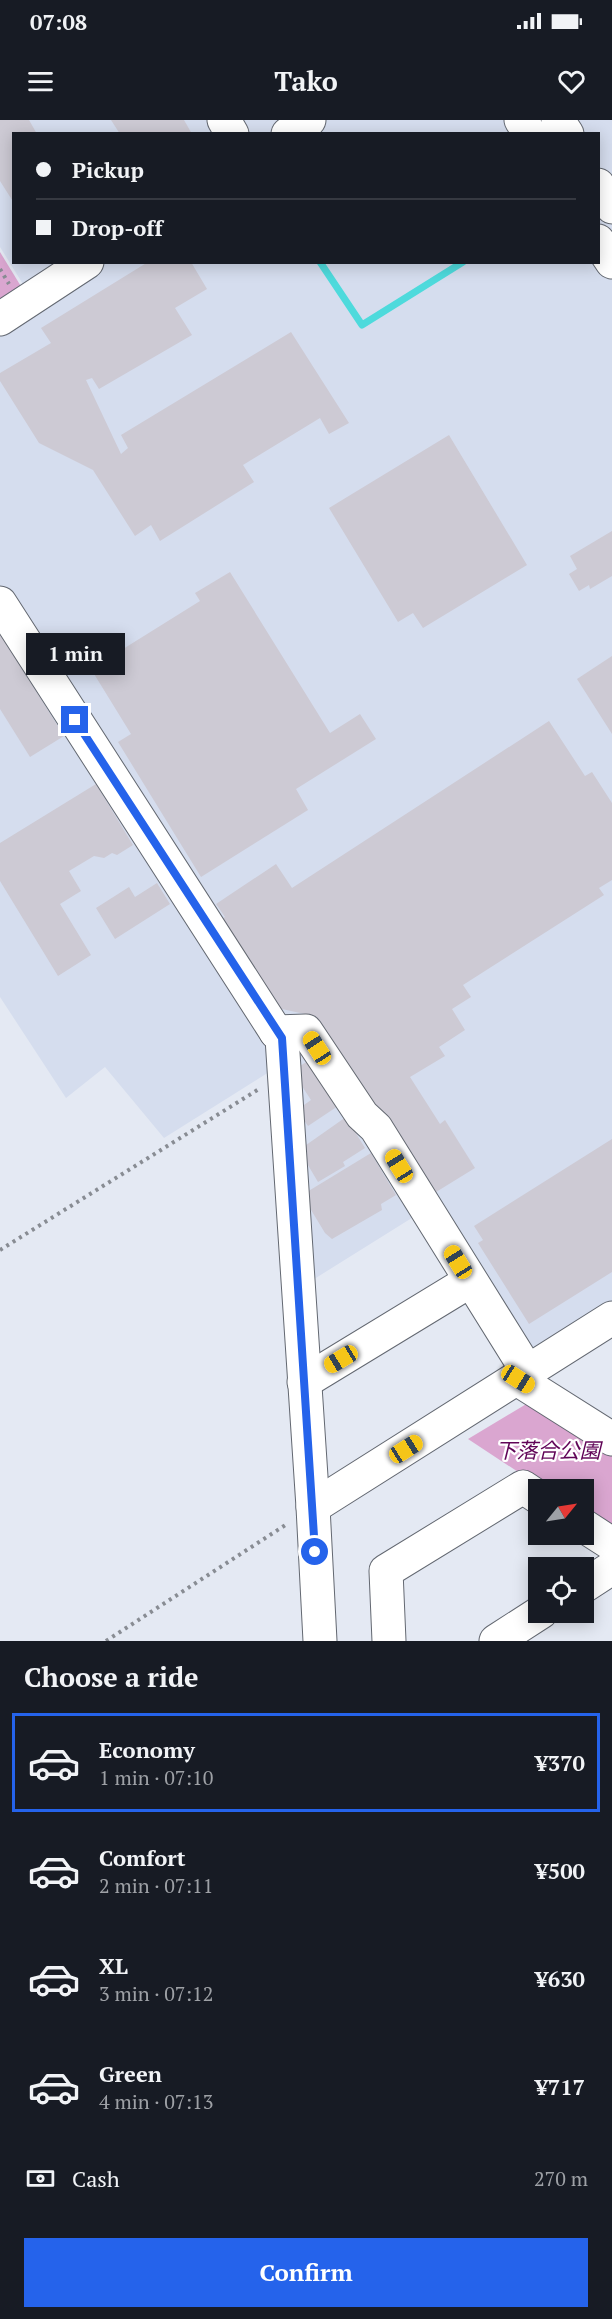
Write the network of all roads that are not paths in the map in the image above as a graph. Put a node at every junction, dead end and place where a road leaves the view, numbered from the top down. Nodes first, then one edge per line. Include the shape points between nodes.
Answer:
1 (309, 120) edge
2 (291, 132) edge
3 (600, 188) edge
4 (612, 207) edge
5 (600, 244) edge
6 (612, 262) edge
7 (84, 264) edge
8 (0, 318) edge
9 (0, 603) edge
10 (276, 1032) junction
11 (470, 1281) junction
12 (612, 1318) edge
13 (523, 1375) junction
14 (304, 1382) junction
15 (610, 1435) edge
16 (528, 1490) edge
17 (313, 1507) junction
18 (594, 1532) edge
19 (612, 1544) edge
20 (612, 1568) edge
21 (594, 1580) edge
22 (528, 1621) edge
23 (320, 1641) edge
24 (389, 1641) edge
25 (496, 1641) edge

1 - 2 street
3 - 4 street
5 - 6 street
7 - 8 street
9 - 10 street
10 - 11 street via 306,1031 362,1115 376,1128
10 - 14 street via 282,1038
11 - 13 street
11 - 14 street
12 - 13 street
13 - 15 street
13 - 17 street
14 - 17 street
16 - 24 street via 523,1487 386,1571
17 - 23 street
18 - 19 street
20 - 21 street
22 - 25 street

